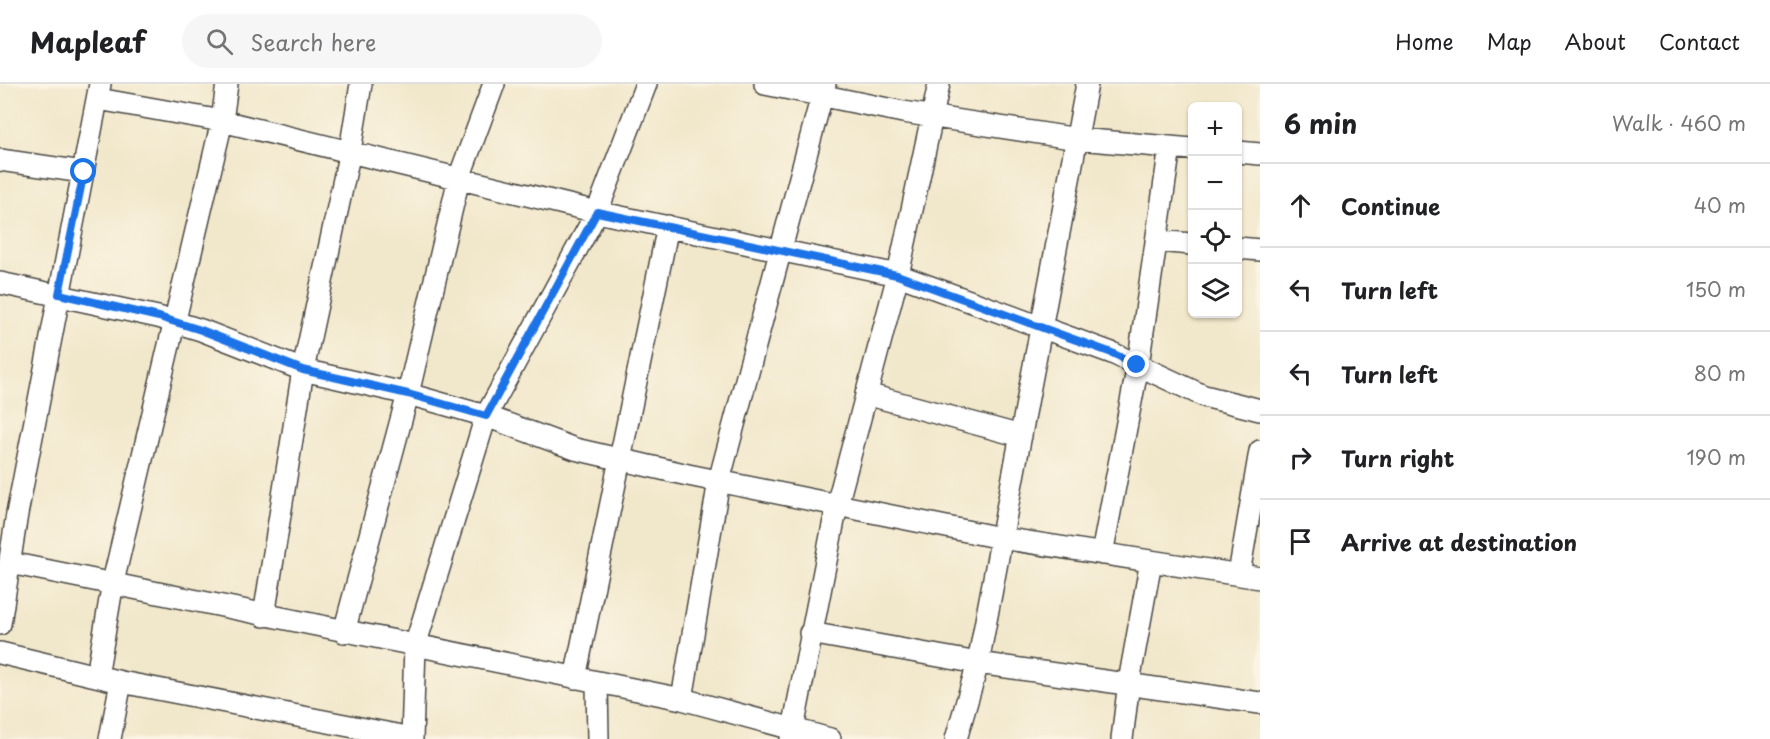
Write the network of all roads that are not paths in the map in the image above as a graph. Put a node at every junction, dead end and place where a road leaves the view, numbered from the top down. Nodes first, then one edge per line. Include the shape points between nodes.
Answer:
1 (227, 84) edge
2 (361, 84) edge
3 (494, 84) edge
4 (646, 84) edge
5 (765, 84) edge
6 (939, 84) edge
7 (1087, 84) edge
8 (824, 90) edge
9 (99, 92) edge
10 (933, 116) junction
11 (222, 121) junction
12 (1078, 139) junction
13 (1170, 147) junction
14 (1188, 149) edge
15 (350, 151) junction
16 (1242, 152) edge
17 (1260, 154) edge
18 (0, 160) edge
19 (84, 172) junction
20 (459, 178) junction
21 (597, 212) junction
22 (668, 226) junction
23 (1156, 241) junction
24 (1188, 244) edge
25 (1242, 248) edge
26 (781, 250) junction
27 (1260, 250) edge
28 (897, 275) junction
29 (0, 283) edge
30 (59, 294) junction
31 (174, 322) junction
32 (1041, 326) junction
33 (1137, 365) junction
34 (303, 370) junction
35 (408, 394) junction
36 (866, 394) junction
37 (1260, 410) edge
38 (486, 416) junction
39 (1021, 436) junction
40 (1260, 451) edge
41 (620, 460) junction
42 (719, 481) junction
43 (837, 505) junction
44 (9, 513) edge
45 (1001, 538) junction
46 (1102, 554) junction
47 (1151, 561) junction
48 (10, 563) junction
49 (1250, 576) edge
50 (113, 582) junction
51 (264, 616) junction
52 (0, 624) edge
53 (344, 632) junction
54 (810, 633) junction
55 (415, 646) junction
56 (0, 653) edge
57 (978, 663) junction
58 (97, 676) junction
59 (574, 678) junction
60 (121, 682) junction
61 (597, 682) junction
62 (1129, 682) junction
63 (682, 699) junction
64 (1260, 703) edge
65 (792, 734) edge
66 (110, 739) edge
67 (412, 739) edge
68 (598, 739) edge
69 (830, 739) edge
70 (956, 739) edge
71 (1122, 739) edge

1 - 11 street
2 - 15 street
3 - 20 street
4 - 21 street
5 - 8 street
6 - 10 street
7 - 12 street
8 - 10 street via 903,112
8 - 26 street
9 - 11 street
9 - 19 street
10 - 12 street
10 - 28 street
11 - 15 street
11 - 31 street
12 - 13 street
12 - 32 street
13 - 14 street
13 - 23 street
15 - 20 street
15 - 34 street
16 - 17 street
18 - 19 street
19 - 30 street
20 - 21 street
20 - 35 street
21 - 22 street
21 - 38 street
22 - 26 street
22 - 41 street
23 - 24 street
23 - 33 street
25 - 27 street
26 - 28 street
26 - 42 street
28 - 32 street
28 - 36 street
29 - 30 street
30 - 31 street
30 - 44 street
31 - 34 street
31 - 50 street
32 - 33 street
32 - 39 street
33 - 37 street via 1204,396
33 - 46 street
34 - 35 street
34 - 51 street
35 - 38 street
35 - 53 street
36 - 39 street
36 - 43 street
38 - 41 street via 575,449
38 - 55 street
39 - 45 street
40 - 49 street
41 - 42 street
41 - 59 street
42 - 43 street
42 - 63 street
43 - 45 street
43 - 54 street
44 - 48 street
45 - 46 street
45 - 57 street
46 - 47 street
47 - 49 street
47 - 62 street
48 - 50 street
48 - 52 street
50 - 51 street
50 - 58 street
51 - 53 street
53 - 55 street
54 - 57 street
54 - 65 street
55 - 59 street
55 - 67 street
56 - 58 street
57 - 62 street
57 - 70 street
58 - 60 street
59 - 61 street
60 - 66 street
60 - 67 street
61 - 63 street
61 - 68 street
62 - 64 street
62 - 71 street
63 - 65 street
65 - 69 street

